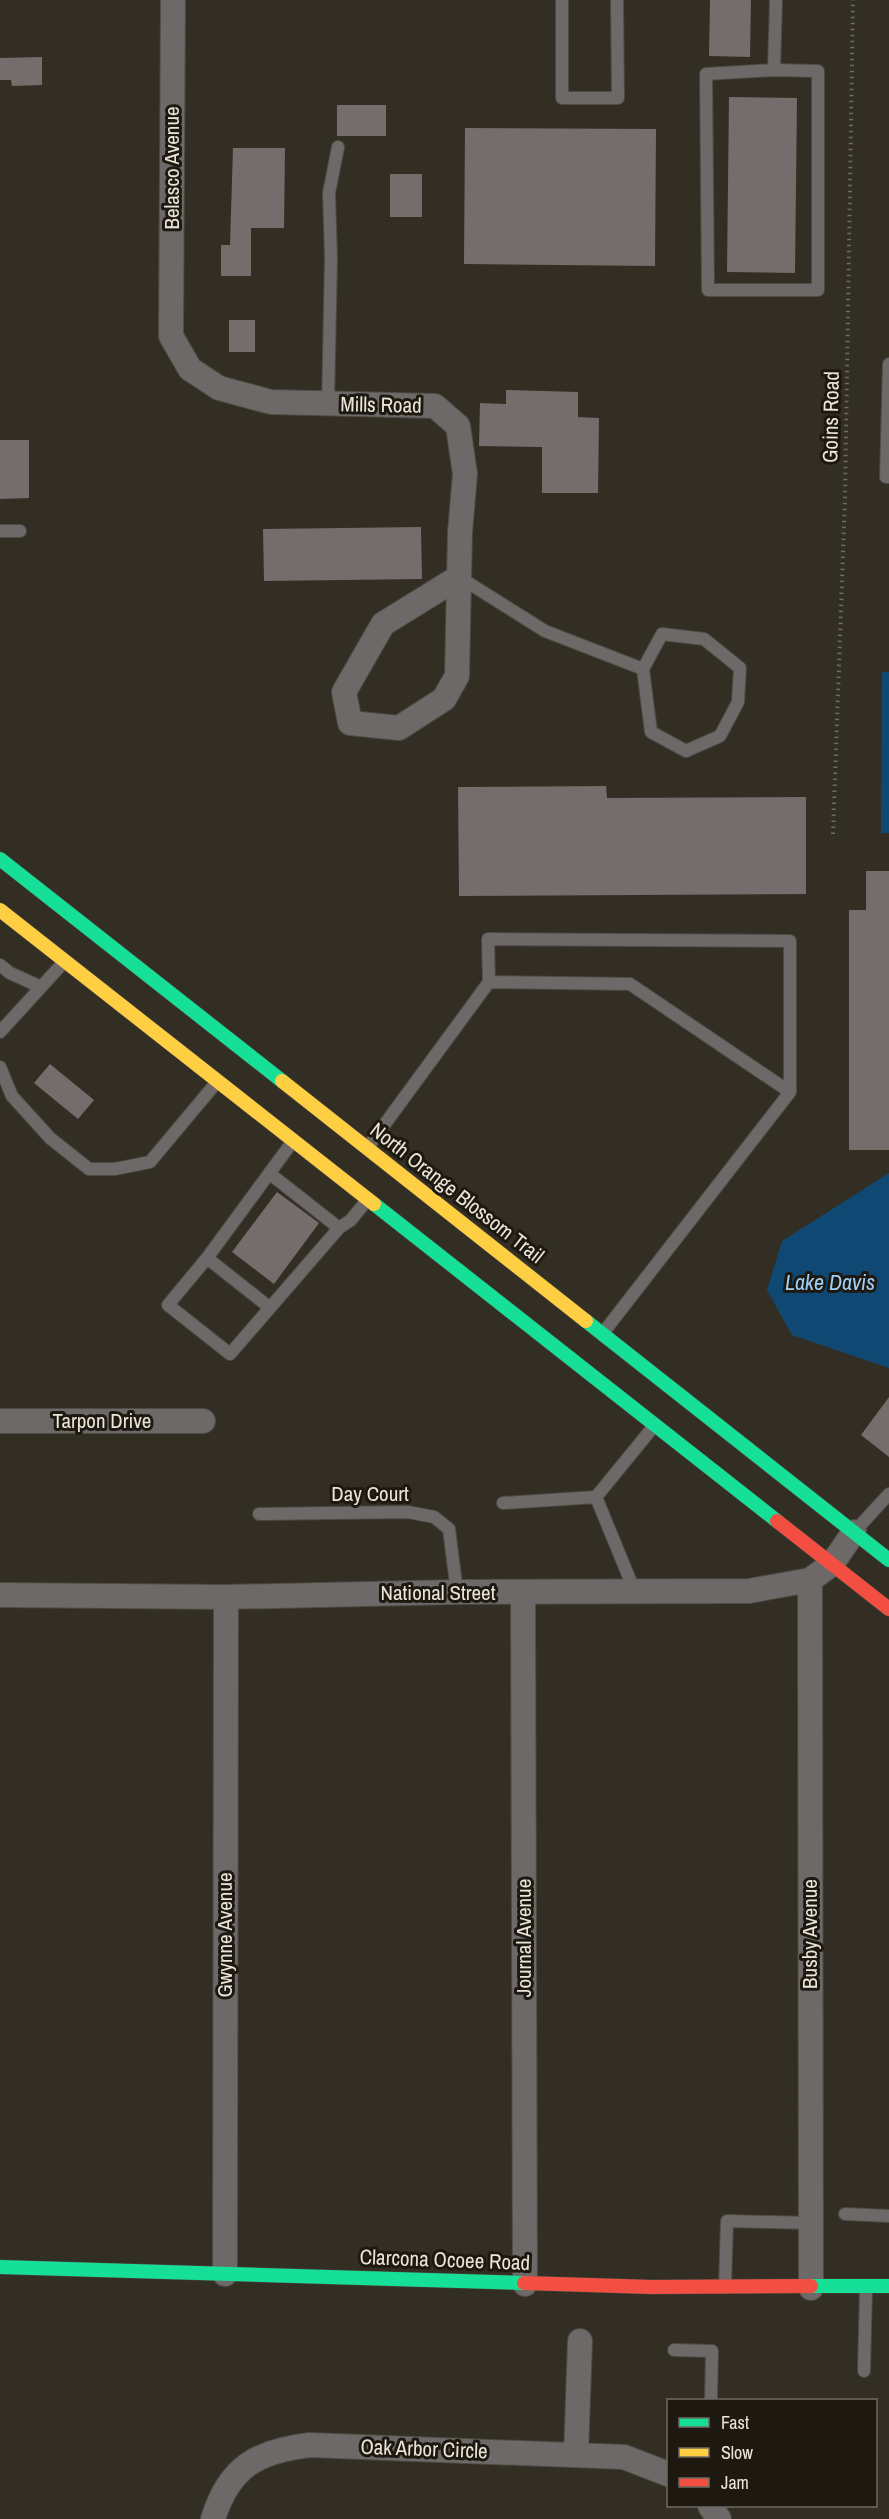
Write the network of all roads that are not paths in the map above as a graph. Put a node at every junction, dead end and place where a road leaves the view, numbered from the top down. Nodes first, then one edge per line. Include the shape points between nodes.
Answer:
1 (173, 0) edge
2 (562, 0) edge
3 (617, 0) edge
4 (776, 0) edge
5 (774, 70) junction
6 (338, 147) dead end
7 (171, 336) joint
8 (889, 364) edge
9 (328, 404) junction
10 (889, 477) edge
11 (0, 531) edge
12 (20, 531) dead end
13 (459, 577) junction
14 (643, 669) junction
15 (0, 859) edge
16 (0, 909) edge
17 (65, 961) junction
18 (0, 965) edge
19 (489, 982) junction
20 (40, 987) junction
21 (0, 1032) edge
22 (0, 1067) edge
23 (218, 1081) junction
24 (790, 1092) junction
25 (324, 1115) junction
26 (294, 1140) junction
27 (366, 1148) junction
28 (268, 1173) junction
29 (368, 1199) junction
30 (339, 1228) junction
31 (207, 1258) junction
32 (269, 1307) junction
33 (602, 1334) junction
34 (0, 1421) edge
35 (203, 1421) dead end
36 (655, 1425) junction
37 (889, 1494) edge
38 (596, 1497) junction
39 (503, 1503) dead end
40 (259, 1514) dead end
41 (854, 1532) junction
42 (889, 1560) edge
43 (831, 1564) junction
44 (810, 1580) junction
45 (457, 1592) junction
46 (635, 1592) junction
47 (523, 1593) junction
48 (0, 1595) edge
49 (226, 1597) junction
50 (889, 1609) edge
51 (845, 2214) dead end
52 (889, 2216) edge
53 (811, 2223) junction
54 (0, 2267) edge
55 (225, 2274) junction
56 (525, 2284) junction
57 (889, 2286) edge
58 (866, 2287) junction
59 (725, 2288) junction
60 (810, 2288) junction
61 (580, 2341) dead end
62 (674, 2350) dead end
63 (864, 2371) dead end
64 (711, 2399) edge
65 (576, 2455) junction
66 (667, 2473) edge
67 (213, 2519) edge

1 - 7 street, Belasco Avenue
2 - 3 lane via 562,98 618,98
4 - 5 lane
5 - 5 lane via 818,71 818,290 708,290 706,74
6 - 9 lane via 329,193
7 - 9 street, Mills Road via 190,369 219,388 272,402
8 - 10 lane
9 - 13 street, Mills Road via 435,406 458,426 465,474
11 - 12 lane
13 - 13 street, Mills Road via 457,676 444,699 399,728 350,723 344,692 383,624
13 - 14 lane via 545,631
14 - 14 lane via 662,634 704,639 740,668 738,702 720,736 686,751 651,732
15 - 25 main road, North Orange Blossom Trail
16 - 17 main road
17 - 20 lane
17 - 23 main road
18 - 20 lane
19 - 24 lane via 630,984
19 - 24 lane via 488,939 790,941
19 - 27 lane
20 - 21 lane
22 - 23 lane via 12,1096 42,1130 89,1168 115,1169 150,1162
23 - 26 main road
24 - 33 lane
25 - 26 street
25 - 27 main road, North Orange Blossom Trail
26 - 28 lane
26 - 29 main road
27 - 33 main road, North Orange Blossom Trail
28 - 30 lane
28 - 31 lane
29 - 30 lane
29 - 36 main road
30 - 32 lane
31 - 32 lane
31 - 32 lane via 168,1305 230,1354
33 - 41 main road, North Orange Blossom Trail
34 - 35 street, Tarpon Drive
36 - 38 lane
36 - 43 main road
37 - 41 lane
38 - 39 lane
38 - 46 lane
40 - 45 lane, Day Court via 408,1512 434,1517 449,1529
41 - 42 main road, North Orange Blossom Trail
41 - 43 street, National Street
43 - 44 street, National Street
43 - 50 main road
44 - 46 street, National Street via 749,1592
44 - 53 street, Busby Avenue
45 - 47 street, National Street
45 - 49 street, National Street
46 - 47 street, National Street
47 - 56 street, Journal Avenue
48 - 49 street, National Street
49 - 55 street, Gwynne Avenue
51 - 52 lane
53 - 59 lane via 727,2221
53 - 60 street, Busby Avenue
54 - 55 main road, Clarcona Ocoee Road
55 - 56 main road, Clarcona Ocoee Road
56 - 59 main road, Clarcona Ocoee Road
57 - 58 main road, Clarcona Ocoee Road
58 - 60 main road, Clarcona Ocoee Road
58 - 63 lane
59 - 60 main road, Clarcona Ocoee Road
61 - 65 street
62 - 64 lane via 712,2351
65 - 66 street, Oak Arbor Circle via 624,2457
65 - 67 street, Oak Arbor Circle via 321,2444 286,2447 257,2458 230,2480

